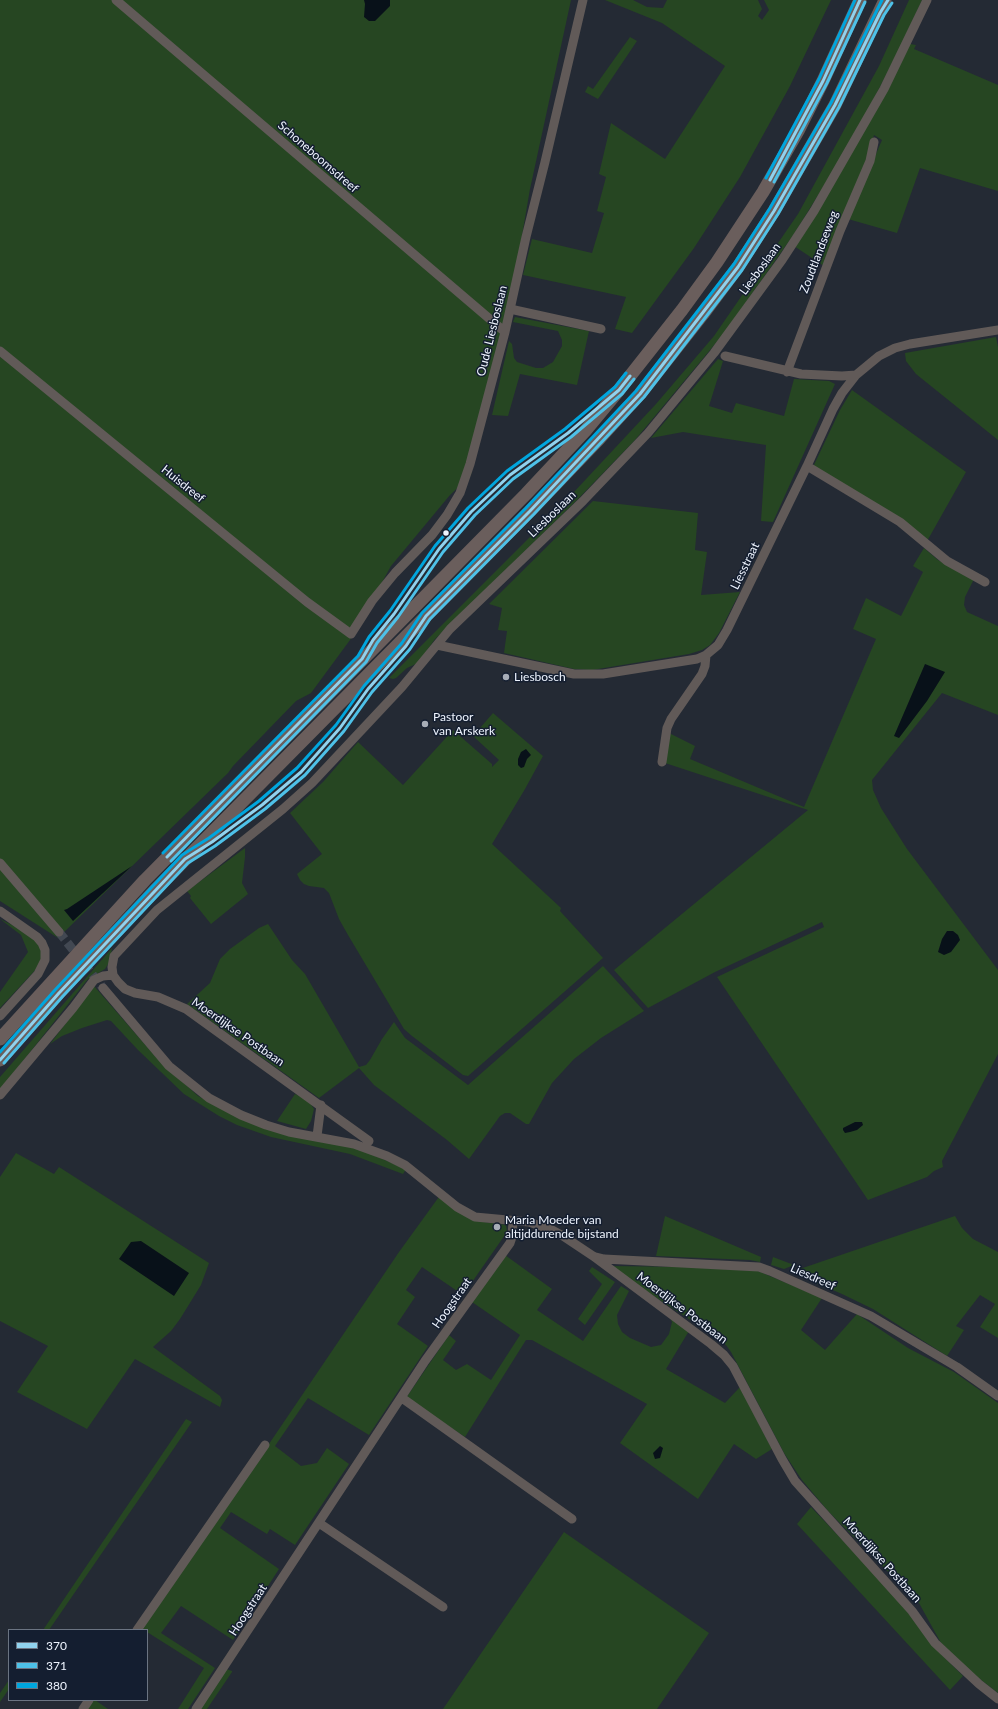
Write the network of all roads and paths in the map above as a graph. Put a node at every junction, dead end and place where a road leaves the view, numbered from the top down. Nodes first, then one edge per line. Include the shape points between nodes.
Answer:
1 (116, 0) edge
2 (583, 0) edge
3 (860, 0) edge
4 (886, 0) edge
5 (927, 0) edge
6 (874, 142) dead end
7 (510, 309) junction
8 (601, 330) dead end
9 (998, 330) edge
10 (505, 332) junction
11 (0, 351) edge
12 (725, 356) dead end
13 (787, 372) junction
14 (856, 375) junction
15 (832, 376) junction
16 (842, 393) junction
17 (807, 466) junction
18 (985, 582) dead end
19 (351, 634) joint
20 (437, 645) junction
21 (706, 655) junction
22 (662, 762) dead end
23 (0, 863) edge
24 (0, 911) edge
25 (59, 932) tunnel mouth
26 (113, 974) junction
27 (102, 988) tunnel mouth
28 (0, 1016) edge
29 (5, 1032) edge
30 (0, 1039) edge
31 (0, 1060) edge
32 (0, 1095) edge
33 (321, 1105) junction
34 (317, 1136) junction
35 (369, 1141) dead end
36 (513, 1221) junction
37 (593, 1256) junction
38 (998, 1396) edge
39 (402, 1398) junction
40 (265, 1446) dead end
41 (572, 1519) dead end
42 (319, 1523) junction
43 (443, 1607) dead end
44 (138, 1629) edge
45 (998, 1699) edge
46 (196, 1709) edge

1 - 10 street, Schoneboomsdreef
2 - 7 street, Oude Liesboslaan
3 - 29 highway via 808,109 763,192 700,286 614,396 526,494 145,880
4 - 31 highway via 835,105 774,211 738,267 640,394 530,511 157,888
5 - 20 street, Liesboslaan via 884,89 814,211 782,260 714,353 648,433 615,468 450,629
6 - 13 street, Zoudtlandseweg via 870,161 840,231
7 - 8 street
7 - 10 street, Oude Liesboslaan
9 - 14 street, Liesstraat via 895,348 879,356
10 - 19 street, Oude Liesboslaan via 460,493 432,535 372,601
11 - 19 street, Huisdreef via 307,602
12 - 13 street
13 - 15 street
14 - 15 street
14 - 16 street, Liesstraat
15 - 16 street via 839,379
16 - 17 street, Liesstraat
17 - 18 street via 900,522 947,561
17 - 21 street, Liesstraat via 727,630 718,645
20 - 21 street, Liesstraat via 574,674 603,674 697,659
20 - 26 street, Liesboslaan via 402,687 312,783 157,910 114,956
21 - 22 street via 702,674 667,728
23 - 25 street
24 - 28 street via 37,937 45,950 45,960 38,974
26 - 32 street via 94,980
26 - 33 street, Moerdijkse Postbaan via 125,989 158,996 186,1009
27 - 34 street, Moerdijkse Postbaan via 169,1066 209,1098 266,1125
29 - 30 highway
33 - 34 street
33 - 35 street, Moerdijkse Postbaan
34 - 36 street, Moerdijkse Postbaan via 354,1144 405,1165 457,1207 475,1217
36 - 37 street, Moerdijkse Postbaan via 529,1222 552,1230
36 - 39 street, Hoogstraat via 510,1242 425,1361
37 - 38 street, Liesdreef via 604,1259 759,1267 871,1316 957,1367
37 - 45 street, Moerdijkse Postbaan via 724,1354 733,1366 795,1481 912,1611 935,1643 978,1684
39 - 41 street
39 - 42 street, Hoogstraat
40 - 44 street
42 - 43 street
42 - 46 street, Hoogstraat

